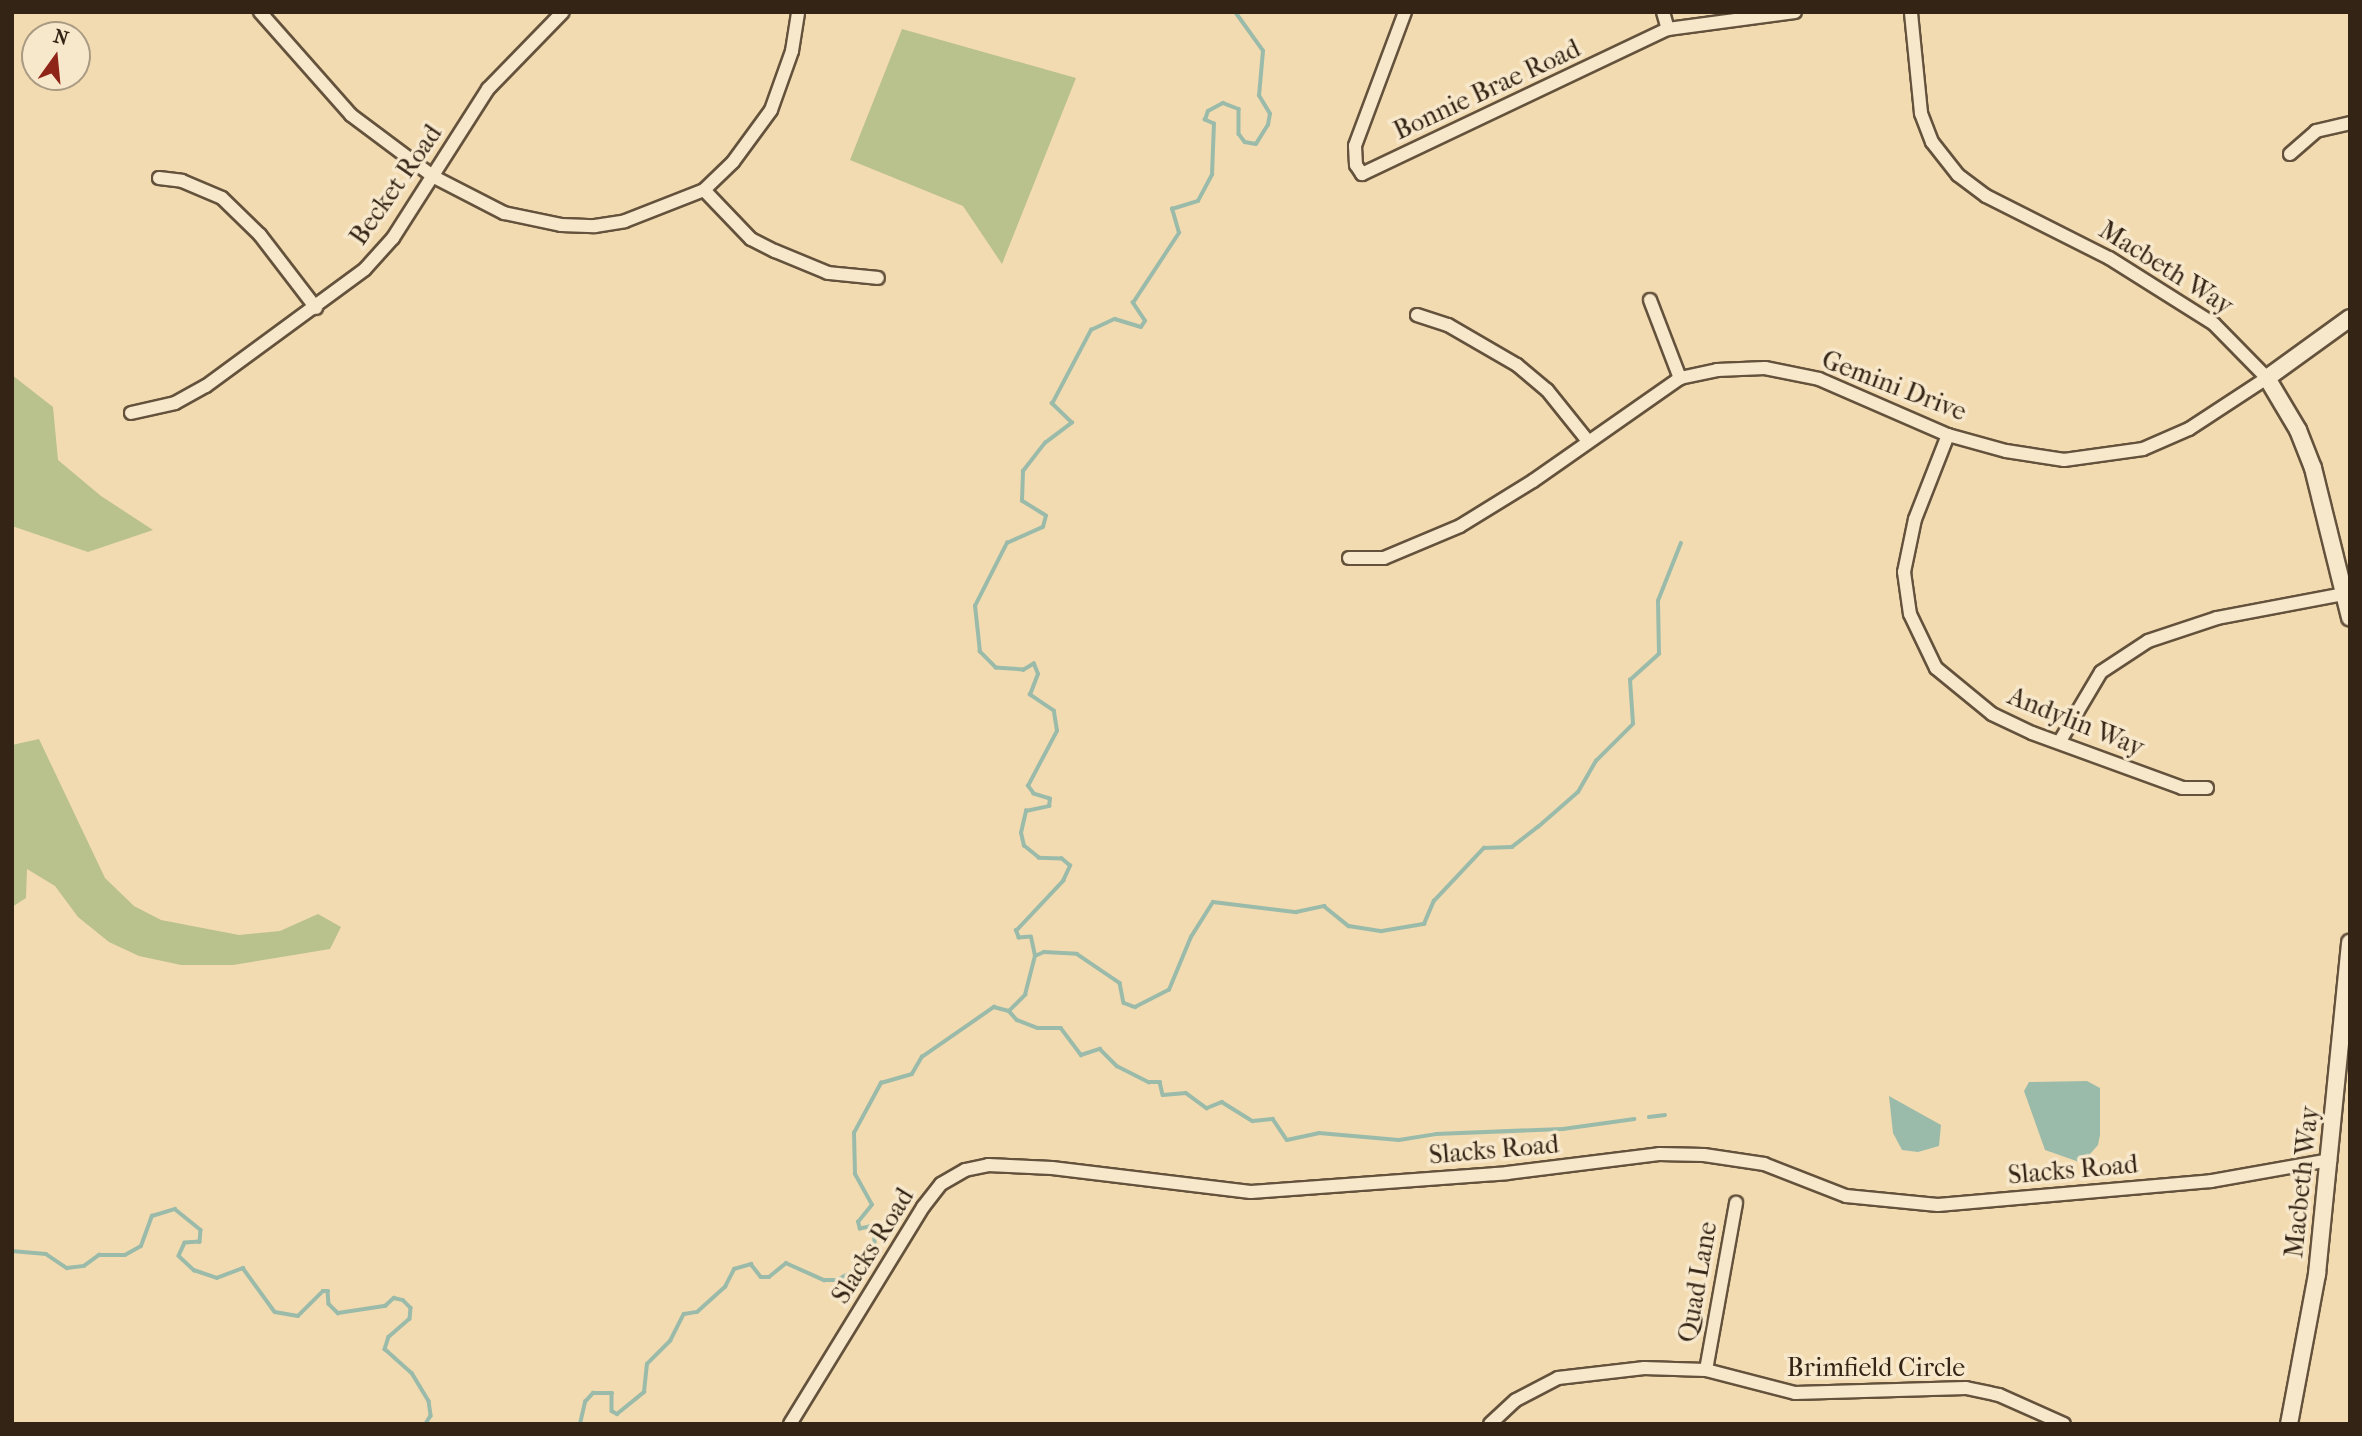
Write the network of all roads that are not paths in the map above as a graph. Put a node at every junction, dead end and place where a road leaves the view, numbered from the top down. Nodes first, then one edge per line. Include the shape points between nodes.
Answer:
1 (260, 12) edge
2 (563, 12) edge
3 (798, 12) edge
4 (1405, 12) edge
5 (1663, 12) edge
6 (1795, 12) edge
7 (1911, 12) edge
8 (549, 17) edge
9 (1668, 29) junction
10 (2350, 123) edge
11 (2290, 154) dead end
12 (434, 177) junction
13 (159, 178) dead end
14 (704, 190) junction
15 (878, 278) dead end
16 (1650, 300) dead end
17 (316, 307) junction
18 (1417, 315) dead end
19 (2350, 318) edge
20 (1680, 378) junction
21 (2267, 378) junction
22 (131, 413) dead end
23 (1948, 435) junction
24 (1588, 441) junction
25 (1349, 558) dead end
26 (2344, 594) junction
27 (2350, 617) edge
28 (2060, 741) junction
29 (2207, 788) dead end
30 (2350, 943) edge
31 (2349, 973) edge
32 (2330, 1160) junction
33 (1736, 1203) dead end
34 (1706, 1370) junction
35 (2034, 1417) edge
36 (790, 1424) edge
37 (1490, 1424) edge
38 (2064, 1424) edge
39 (2289, 1424) edge

1 - 12 street via 351,115
2 - 8 street, Becket Road
3 - 14 street via 792,51 771,110 757,134
4 - 9 street, Bonnie Brae Road via 1355,146 1356,165 1362,174
5 - 9 street
6 - 9 street, Bonnie Brae Road
7 - 21 street, Macbeth Way via 1921,113 1932,142 1958,175 1986,196 2109,258 2214,324
8 - 12 street, Becket Road via 488,89
10 - 11 street via 2316,131
12 - 14 street via 504,213 561,225 625,221
12 - 17 street, Becket Road via 393,238 365,269
13 - 17 street via 182,181 222,198 260,235
14 - 15 street via 751,239 828,273
16 - 20 street
17 - 22 street, Becket Road via 206,386 174,403
18 - 24 street via 1448,324 1517,365 1547,390
19 - 21 street, Gemini Drive
20 - 23 street, Gemini Drive via 1717,370 1765,368 1819,379
20 - 24 street, Gemini Drive
21 - 23 street, Gemini Drive via 2189,429 2143,449 2107,456 2064,460 2006,452
21 - 26 street, Macbeth Way via 2292,418 2313,468
23 - 28 street, Andylin Way via 1910,539 1904,572 1910,614 1936,668 1964,694 1992,714
24 - 25 street, Gemini Drive via 1460,526 1384,558
26 - 27 street, Macbeth Way
26 - 28 street via 2217,618 2148,641 2101,672
28 - 29 street, Andylin Way via 2182,788
30 - 31 street, Macbeth Way
31 - 32 street, Macbeth Way
32 - 36 street, Slacks Road via 2211,1181 1938,1205 1846,1196 1763,1164 1704,1155 1659,1154 1507,1173 1251,1192 1052,1168 988,1165 965,1170 941,1184 923,1207
32 - 39 street, Macbeth Way via 2311,1320
33 - 34 street, Quad Lane
34 - 35 street, Brimfield Circle via 1795,1393 1966,1388 1999,1395
34 - 37 street, Brimfield Circle via 1644,1368 1558,1378 1516,1400
35 - 38 street, Brimfield Circle

